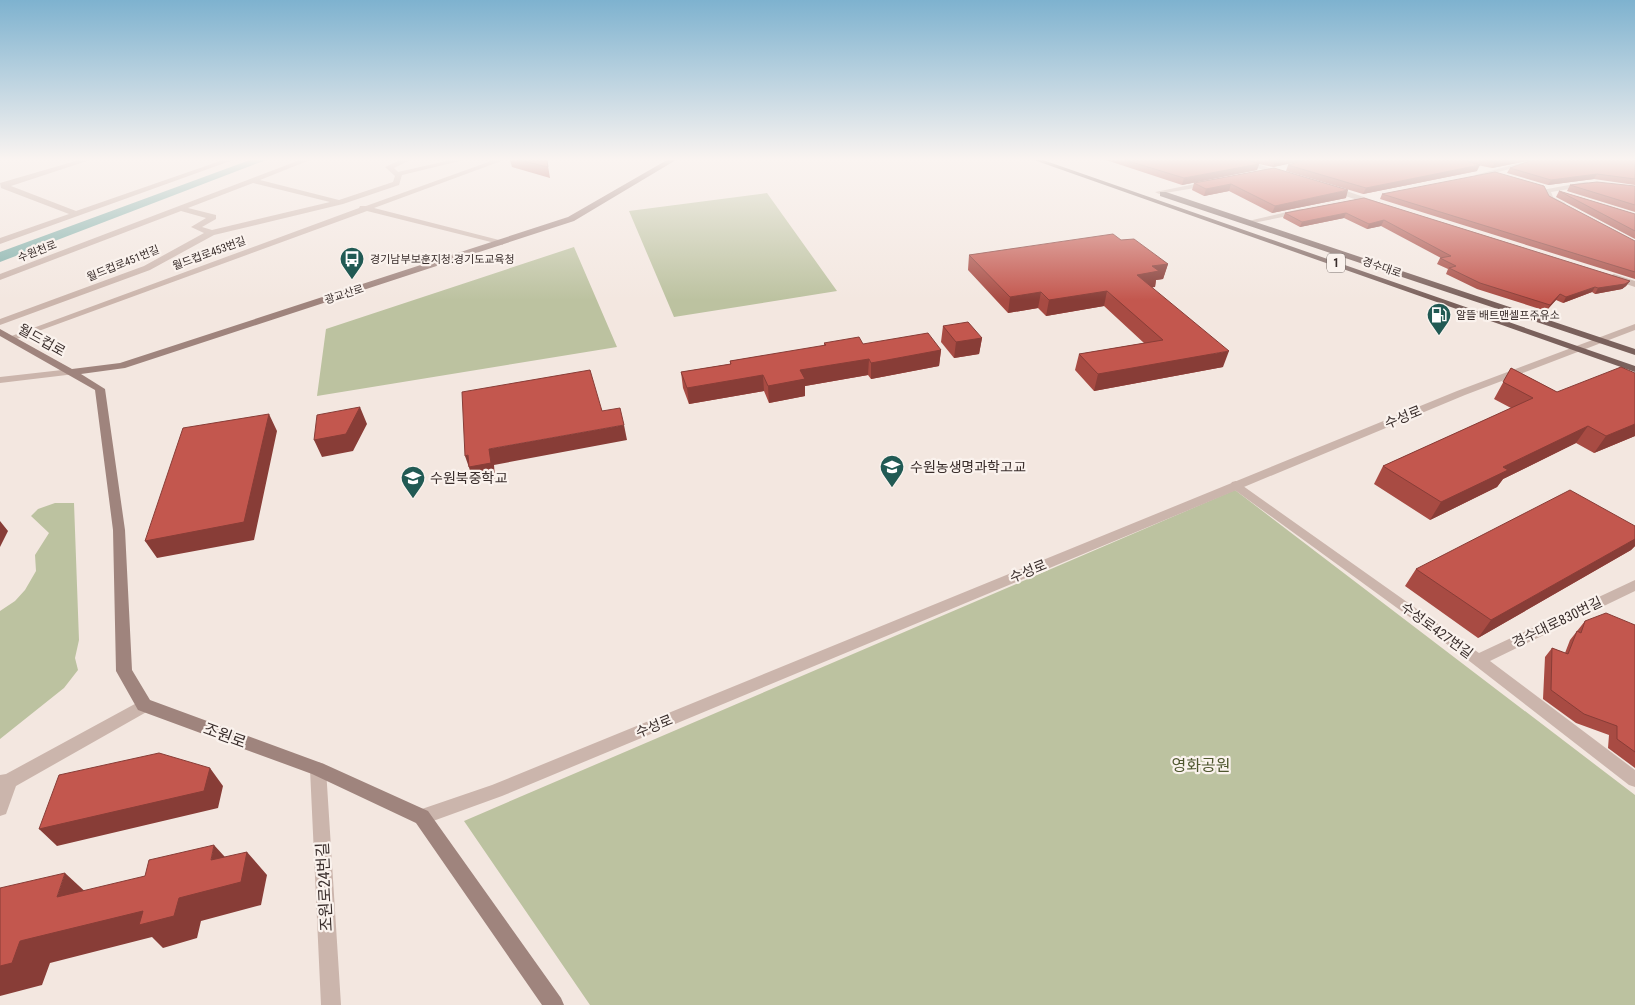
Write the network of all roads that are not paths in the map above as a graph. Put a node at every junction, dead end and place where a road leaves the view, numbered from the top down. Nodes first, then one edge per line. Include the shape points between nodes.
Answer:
1 (58, 207) edge
2 (96, 207) edge
3 (183, 207) edge
4 (320, 207) edge
5 (360, 207) edge
6 (367, 207) edge
7 (592, 207) edge
8 (1171, 207) edge
9 (1203, 207) edge
10 (180, 208) junction
11 (364, 208) junction
12 (1312, 208) edge
13 (76, 214) junction
14 (1248, 222) junction
15 (211, 233) junction
16 (0, 241) edge
17 (500, 243) junction
18 (1607, 275) edge
19 (0, 277) edge
20 (1635, 284) edge
21 (0, 322) edge
22 (1635, 327) edge
23 (0, 332) edge
24 (11, 338) junction
25 (1599, 339) junction
26 (1576, 348) junction
27 (1635, 352) edge
28 (1635, 369) edge
29 (71, 372) junction
30 (0, 380) edge
31 (1236, 485) junction
32 (1635, 585) edge
33 (1478, 660) junction
34 (144, 705) junction
35 (318, 769) junction
36 (1635, 780) edge
37 (5, 782) edge
38 (0, 808) edge
39 (422, 817) junction
40 (331, 1005) edge
41 (554, 1005) edge

1 - 13 street
2 - 13 street, 수원천로
3 - 10 street, 수원천로
4 - 15 street, 월드컵로451번길
5 - 11 street
6 - 11 street, 월드컵로453번길
7 - 17 main road, 광교산로 via 571,219
8 - 26 main road, 경수대로 / 1
9 - 14 main road, 경수대로 / 1
10 - 15 street via 213,217 195,227
10 - 19 street, 수원천로
11 - 17 street
11 - 24 street, 월드컵로453번길
12 - 14 street
13 - 16 street, 수원천로
14 - 25 main road, 경수대로 / 1
15 - 21 street, 월드컵로451번길 via 147,268
17 - 29 main road, 광교산로 via 121,366
18 - 20 street
22 - 25 street, 수성로
23 - 24 main road, 월드컵로
24 - 29 main road, 월드컵로
25 - 26 street, 수성로
25 - 27 main road, 경수대로 / 1
26 - 28 main road, 경수대로 / 1
26 - 31 street, 수성로
29 - 30 street, 광교산로
29 - 34 main road via 100,388 119,530 124,672
31 - 33 street, 수성로427번길
31 - 39 street, 수성로 via 496,791
32 - 33 street, 경수대로830번길
33 - 36 street, 수성로427번길
34 - 35 main road, 조원로
34 - 37 street
35 - 39 main road, 조원로
35 - 40 street, 조원로24번길
37 - 38 street
39 - 41 main road

